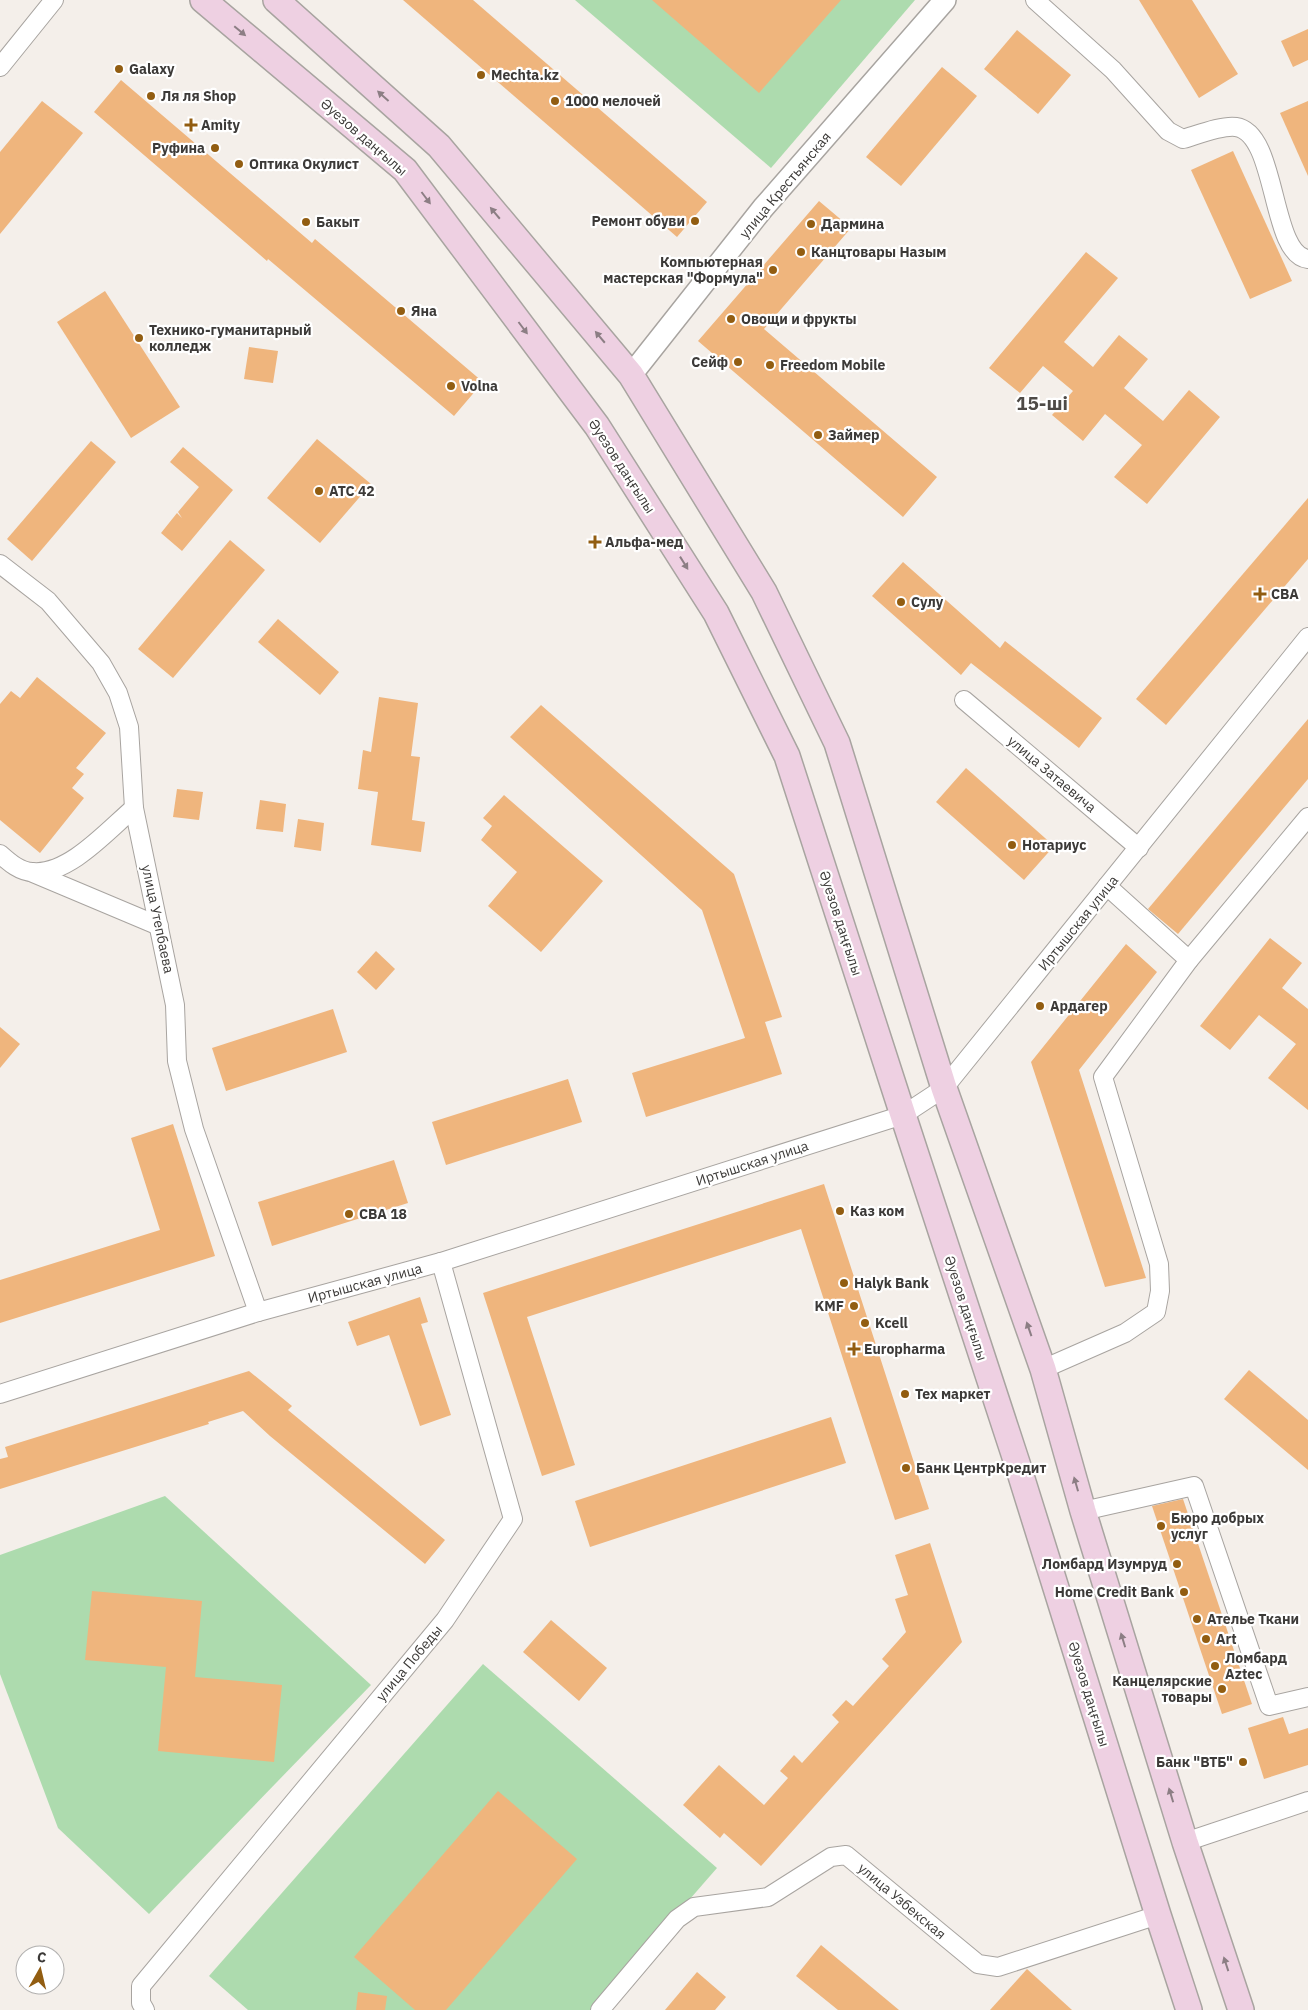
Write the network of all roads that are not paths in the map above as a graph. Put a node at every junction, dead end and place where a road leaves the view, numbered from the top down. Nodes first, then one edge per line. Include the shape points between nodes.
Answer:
1 (54, 0) edge
2 (203, 0) edge
3 (276, 0) edge
4 (945, 0) edge
5 (1035, 0) edge
6 (0, 67) edge
7 (1308, 259) edge
8 (631, 375) junction
9 (0, 564) edge
10 (1308, 637) edge
11 (964, 700) dead end
12 (134, 808) junction
13 (1308, 817) edge
14 (1139, 848) junction
15 (0, 854) edge
16 (32, 872) junction
17 (1107, 886) junction
18 (159, 926) junction
19 (1188, 960) junction
20 (944, 1088) junction
21 (902, 1115) junction
22 (441, 1262) junction
23 (258, 1312) junction
24 (1043, 1369) junction
25 (0, 1394) edge
26 (1083, 1510) junction
27 (1308, 1697) edge
28 (1308, 1801) edge
29 (1185, 1842) junction
30 (1158, 1915) junction
31 (145, 2010) edge
32 (600, 2010) edge
33 (1189, 2010) edge
34 (1241, 2010) edge

1 - 6 street
2 -> 21 main road, Әуезов даңғылы via 405,170 597,426 716,613 787,756
8 -> 3 main road via 439,146
4 - 8 street, улица Крестьянская via 763,208
5 - 7 street via 1113,70 1168,131 1183,139 1234,126 1246,130 1260,148 1276,208 1289,241 1296,253
8 - 20 main road via 764,592 837,743
9 - 12 street, улица Утепбаева via 48,601 101,663 118,693 129,727
10 - 14 street, Иртышская улица
11 - 14 street, улица Затаевича
12 - 16 street via 72,862 55,869
12 - 18 street, улица Утепбаева
13 - 19 street
14 - 17 street, Иртышская улица
15 - 16 street via 11,864
16 - 18 street
17 - 19 street
17 - 20 street, Иртышская улица
18 - 23 street, улица Утепбаева via 175,1005 177,1062 194,1129
19 - 24 street via 1103,1077 1159,1264 1160,1291 1156,1312 1125,1333
20 - 21 street, Иртышская улица
24 -> 20 main road
21 - 22 street, Иртышская улица
21 - 30 main road, Әуезов даңғылы via 1017,1463
22 - 23 street, Иртышская улица
22 - 31 street, улица Победы via 512,1519 445,1620 141,1986 141,2003
23 - 25 street, Иртышская улица
26 -> 24 main road
26 - 27 street via 1194,1486 1269,1706
29 -> 26 main road
28 - 29 street
34 -> 29 main road
30 - 32 street, улица Узбекская via 998,1967 978,1964 846,1855 831,1857 768,1897 694,1908 677,1919
30 - 33 main road, Әуезов даңғылы

